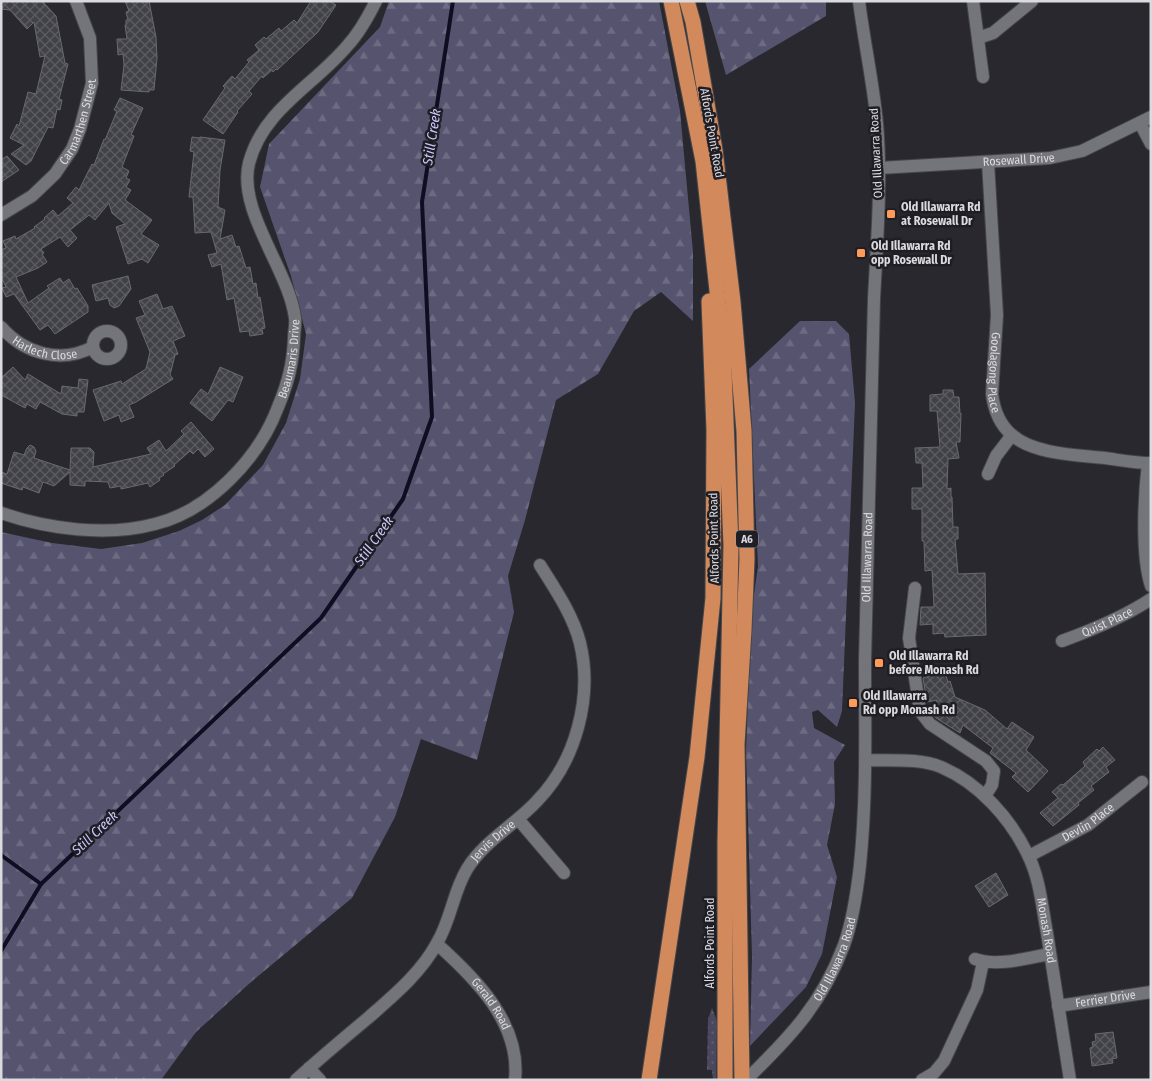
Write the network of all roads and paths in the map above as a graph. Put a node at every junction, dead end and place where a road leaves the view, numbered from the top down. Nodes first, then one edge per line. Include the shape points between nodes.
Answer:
1 (76, 1) edge
2 (376, 1) edge
3 (671, 1) edge
4 (687, 1) edge
5 (859, 1) edge
6 (973, 1) edge
7 (1032, 1) edge
8 (978, 38) junction
9 (983, 77) dead end
10 (1145, 120) edge
11 (1151, 144) edge
12 (988, 162) junction
13 (879, 168) junction
14 (1, 216) edge
15 (711, 241) junction
16 (1, 327) edge
17 (93, 347) dead end
18 (1012, 435) junction
19 (1149, 464) edge
20 (988, 474) dead end
21 (1, 513) edge
22 (540, 565) dead end
23 (1151, 586) edge
24 (914, 588) dead end
25 (1151, 599) edge
26 (1062, 641) dead end
27 (866, 760) junction
28 (1142, 782) dead end
29 (985, 796) junction
30 (518, 819) junction
31 (1029, 856) junction
32 (564, 873) dead end
33 (437, 944) junction
34 (1050, 954) junction
35 (1151, 992) edge
36 (1058, 1006) junction
37 (309, 1068) junction
38 (296, 1080) edge
39 (320, 1080) edge
40 (515, 1080) edge
41 (649, 1080) edge
42 (725, 1080) edge
43 (742, 1080) edge
44 (746, 1080) edge
45 (922, 1080) edge
46 (1070, 1080) edge

1 - 14 street, Carmarthen Street via 90,38 92,83 80,129 55,174 32,196
2 - 21 street, Beaumaris Drive via 348,46 267,125 249,164 247,188 295,318 293,364 271,427 253,454 233,477 205,500 156,524 123,530 80,529 25,521
3 - 15 highway, Alfords Point Road / A6 via 703,161
4 - 43 highway, Alfords Point Road / A6 via 715,150 744,431 747,559 737,744
5 - 13 street, Old Illawarra Road via 877,122
6 - 8 street
7 - 8 street via 993,32
8 - 9 street
10 - 11 street
10 - 12 street, Rosewall Drive via 1074,153
12 - 13 street, Rosewall Drive
12 - 18 street, Goolagong Place via 997,315 992,394 997,416
13 - 27 street, Old Illawarra Road via 865,660
15 - 41 highway, A6 via 707,269 714,430 713,598 698,757
15 - 42 highway, Alfords Point Road / A6 via 723,346 731,545 725,843
16 - 17 street, Harlech Close via 25,347 42,354 62,356
18 - 19 street, Goolagong Place via 1029,445 1048,450
18 - 20 street via 996,456
19 - 23 street via 1145,559
22 - 30 street, Jervis Drive via 568,611 580,642 584,676 582,711 571,748 554,780
24 - 29 street via 909,638 920,711 930,724 986,761 994,771 992,785
25 - 26 street, Quist Place
27 - 29 street, Monash Road via 921,762 941,767
27 - 44 street, Old Illawarra Road via 857,887 844,943 827,984 811,1010
28 - 31 street, Devlin Place via 1088,825
29 - 31 street, Monash Road
30 - 32 street
30 - 33 street, Jervis Drive via 479,853 466,870
31 - 34 street, Monash Road via 1041,898
33 - 37 street, Jervis Drive via 418,971 395,994
33 - 40 street, Gerald Road via 482,989 502,1018 513,1046
34 - 36 street, Monash Road
34 - 45 street via 1008,961 979,961 977,990 944,1062
35 - 36 street, Ferrier Drive
36 - 46 street, Monash Road
37 - 38 street, Jervis Drive
37 - 39 street

